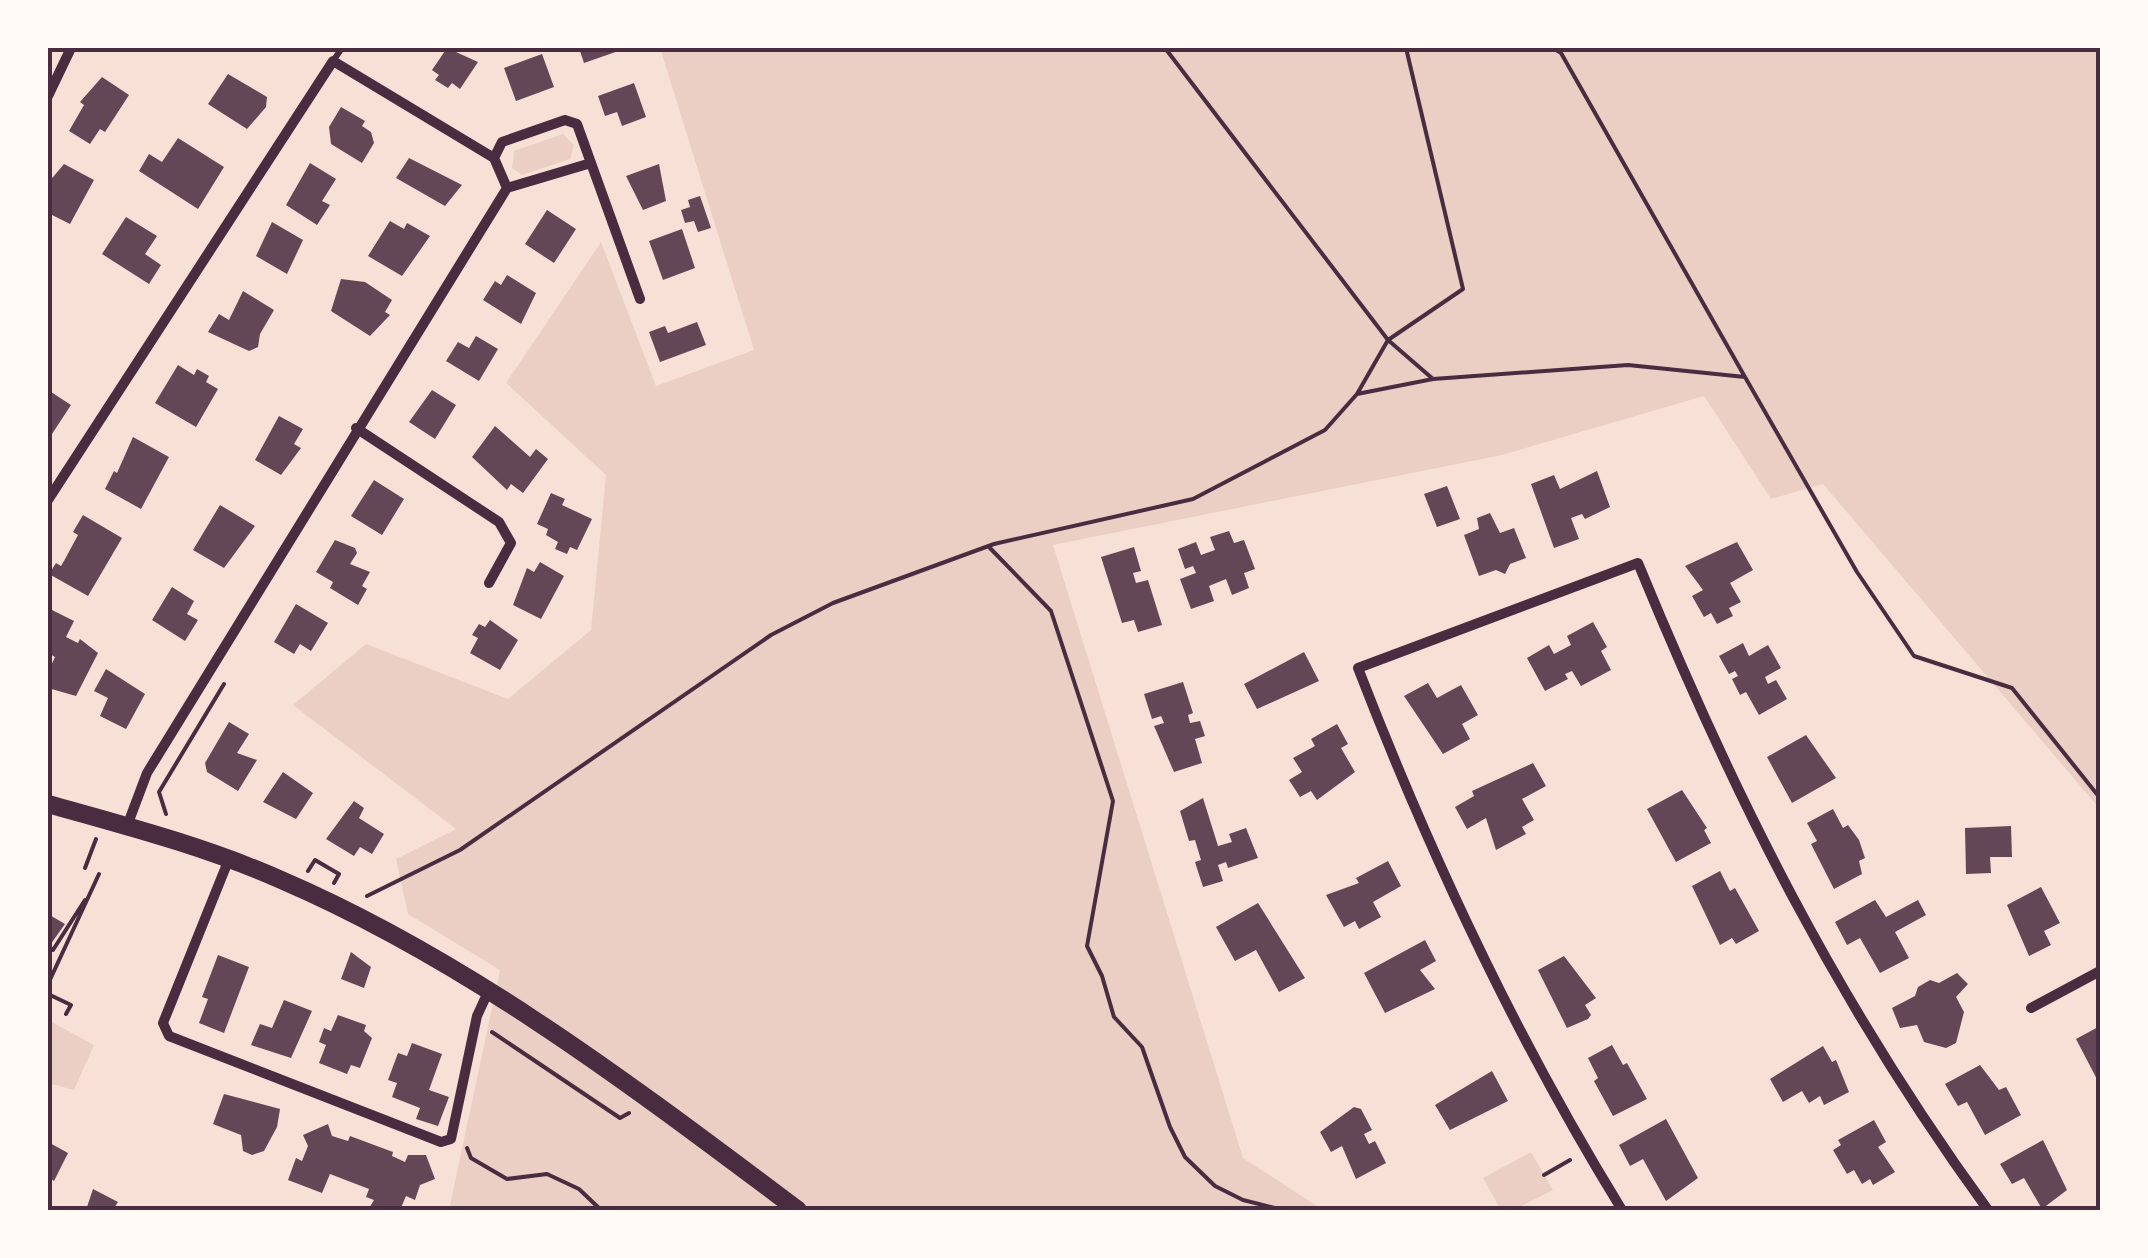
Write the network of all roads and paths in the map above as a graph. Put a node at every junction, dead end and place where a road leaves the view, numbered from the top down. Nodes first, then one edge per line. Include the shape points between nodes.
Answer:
1 (71, 48) edge
2 (342, 48) edge
3 (1165, 48) edge
4 (1406, 48) edge
5 (1553, 48) edge
6 (333, 61) junction
7 (48, 96) edge
8 (494, 158) junction
9 (591, 163) junction
10 (508, 188) junction
11 (640, 299) dead end
12 (1388, 340) junction
13 (1744, 377) junction
14 (1433, 380) junction
15 (1357, 394) junction
16 (356, 428) junction
17 (48, 500) edge
18 (988, 546) junction
19 (488, 584) dead end
20 (231, 674) dead end
21 (2100, 798) edge
22 (48, 804) edge
23 (175, 821) dead end
24 (127, 826) junction
25 (110, 838) dead end
26 (228, 859) junction
27 (85, 868) dead end
28 (99, 874) dead end
29 (332, 887) junction
30 (341, 892) dead end
31 (88, 896) junction
32 (356, 916) junction
33 (48, 947) edge
34 (2100, 971) edge
35 (48, 984) edge
36 (48, 994) edge
37 (484, 999) junction
38 (2031, 1008) dead end
39 (66, 1014) dead end
40 (636, 1117) dead end
41 (455, 1121) junction
42 (1586, 1151) junction
43 (1544, 1175) dead end
44 (601, 1210) edge
45 (798, 1210) edge
46 (1283, 1210) edge
47 (1620, 1210) edge
48 (1988, 1210) edge

1 - 7 street
2 - 6 lane
3 - 12 path
4 - 12 path via 1464,290
5 - 13 path
6 - 8 street
6 - 17 street
8 - 9 street via 502,142 565,120 577,124
8 - 10 street
9 - 10 street
9 - 11 street
10 - 16 street
12 - 14 path
12 - 15 path
13 - 14 path via 1628,365
13 - 21 path via 1914,656 2012,688
14 - 15 path
15 - 18 path via 1326,430 1194,499
16 - 19 street via 499,522 511,543
16 - 24 street via 147,773
18 - 32 path via 833,603 772,635 460,850 373,891
18 - 46 path via 1052,612 1114,801 1087,946 1114,1017 1142,1046 1185,1157 1215,1186
20 - 23 path via 159,792 160,806
22 - 24 street
24 - 26 street
25 - 27 path via 97,834
26 - 32 street
26 - 41 street via 163,1023 169,1036 442,1142 452,1139
28 - 31 path
29 - 29 path via 339,874 316,860 305,874
29 - 30 path
31 - 33 path via 53,950
31 - 35 path
32 - 37 street
34 - 38 street
36 - 39 path via 70,1005
37 - 40 path via 494,1016 487,1029 620,1118 628,1112
37 - 41 street
37 - 45 street via 628,1084
41 - 44 path via 471,1158 508,1179 548,1174
42 - 43 path
42 - 47 street
42 - 48 street via 1468,930 1358,668 1638,563 1736,791 1805,926 1886,1063

